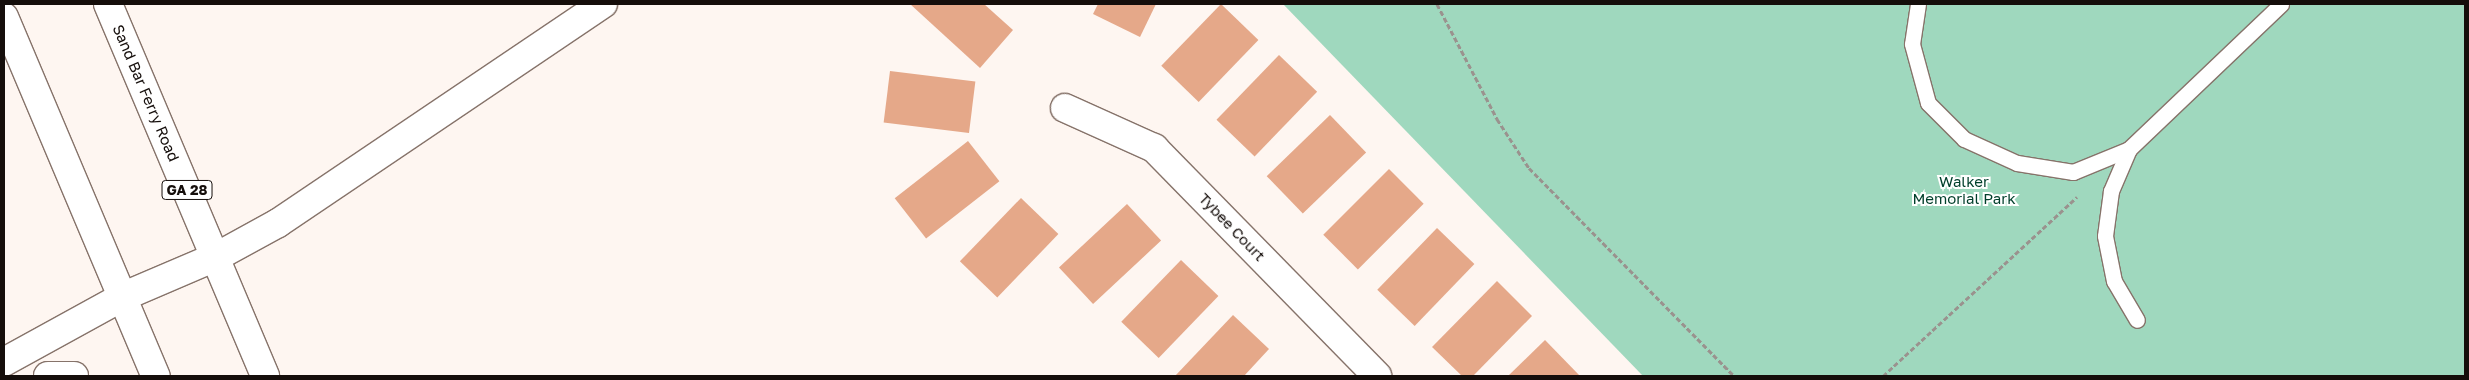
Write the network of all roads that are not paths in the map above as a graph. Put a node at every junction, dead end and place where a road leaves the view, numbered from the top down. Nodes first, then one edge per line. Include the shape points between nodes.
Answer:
1 (108, 4) edge
2 (604, 4) edge
3 (1918, 4) edge
4 (2281, 4) edge
5 (4, 17) edge
6 (1066, 108) dead end
7 (2129, 149) junction
8 (216, 257) junction
9 (122, 297) junction
10 (2137, 320) dead end
11 (4, 362) edge
12 (48, 376) edge
13 (74, 376) edge
14 (156, 376) edge
15 (265, 376) edge
16 (1377, 376) edge

1 - 8 main road, Sand Bar Ferry Road / GA 28
2 - 8 main road via 278,223
3 - 7 lane via 1912,44 1928,103 1964,139 2017,163 2073,172
4 - 7 lane
5 - 9 main road
6 - 16 main road, Tybee Court via 1154,148
7 - 10 lane via 2111,191 2105,236 2114,281
8 - 9 main road
8 - 15 main road, Sand Bar Ferry Road / GA 28
9 - 11 main road
9 - 14 main road
12 - 13 main road

